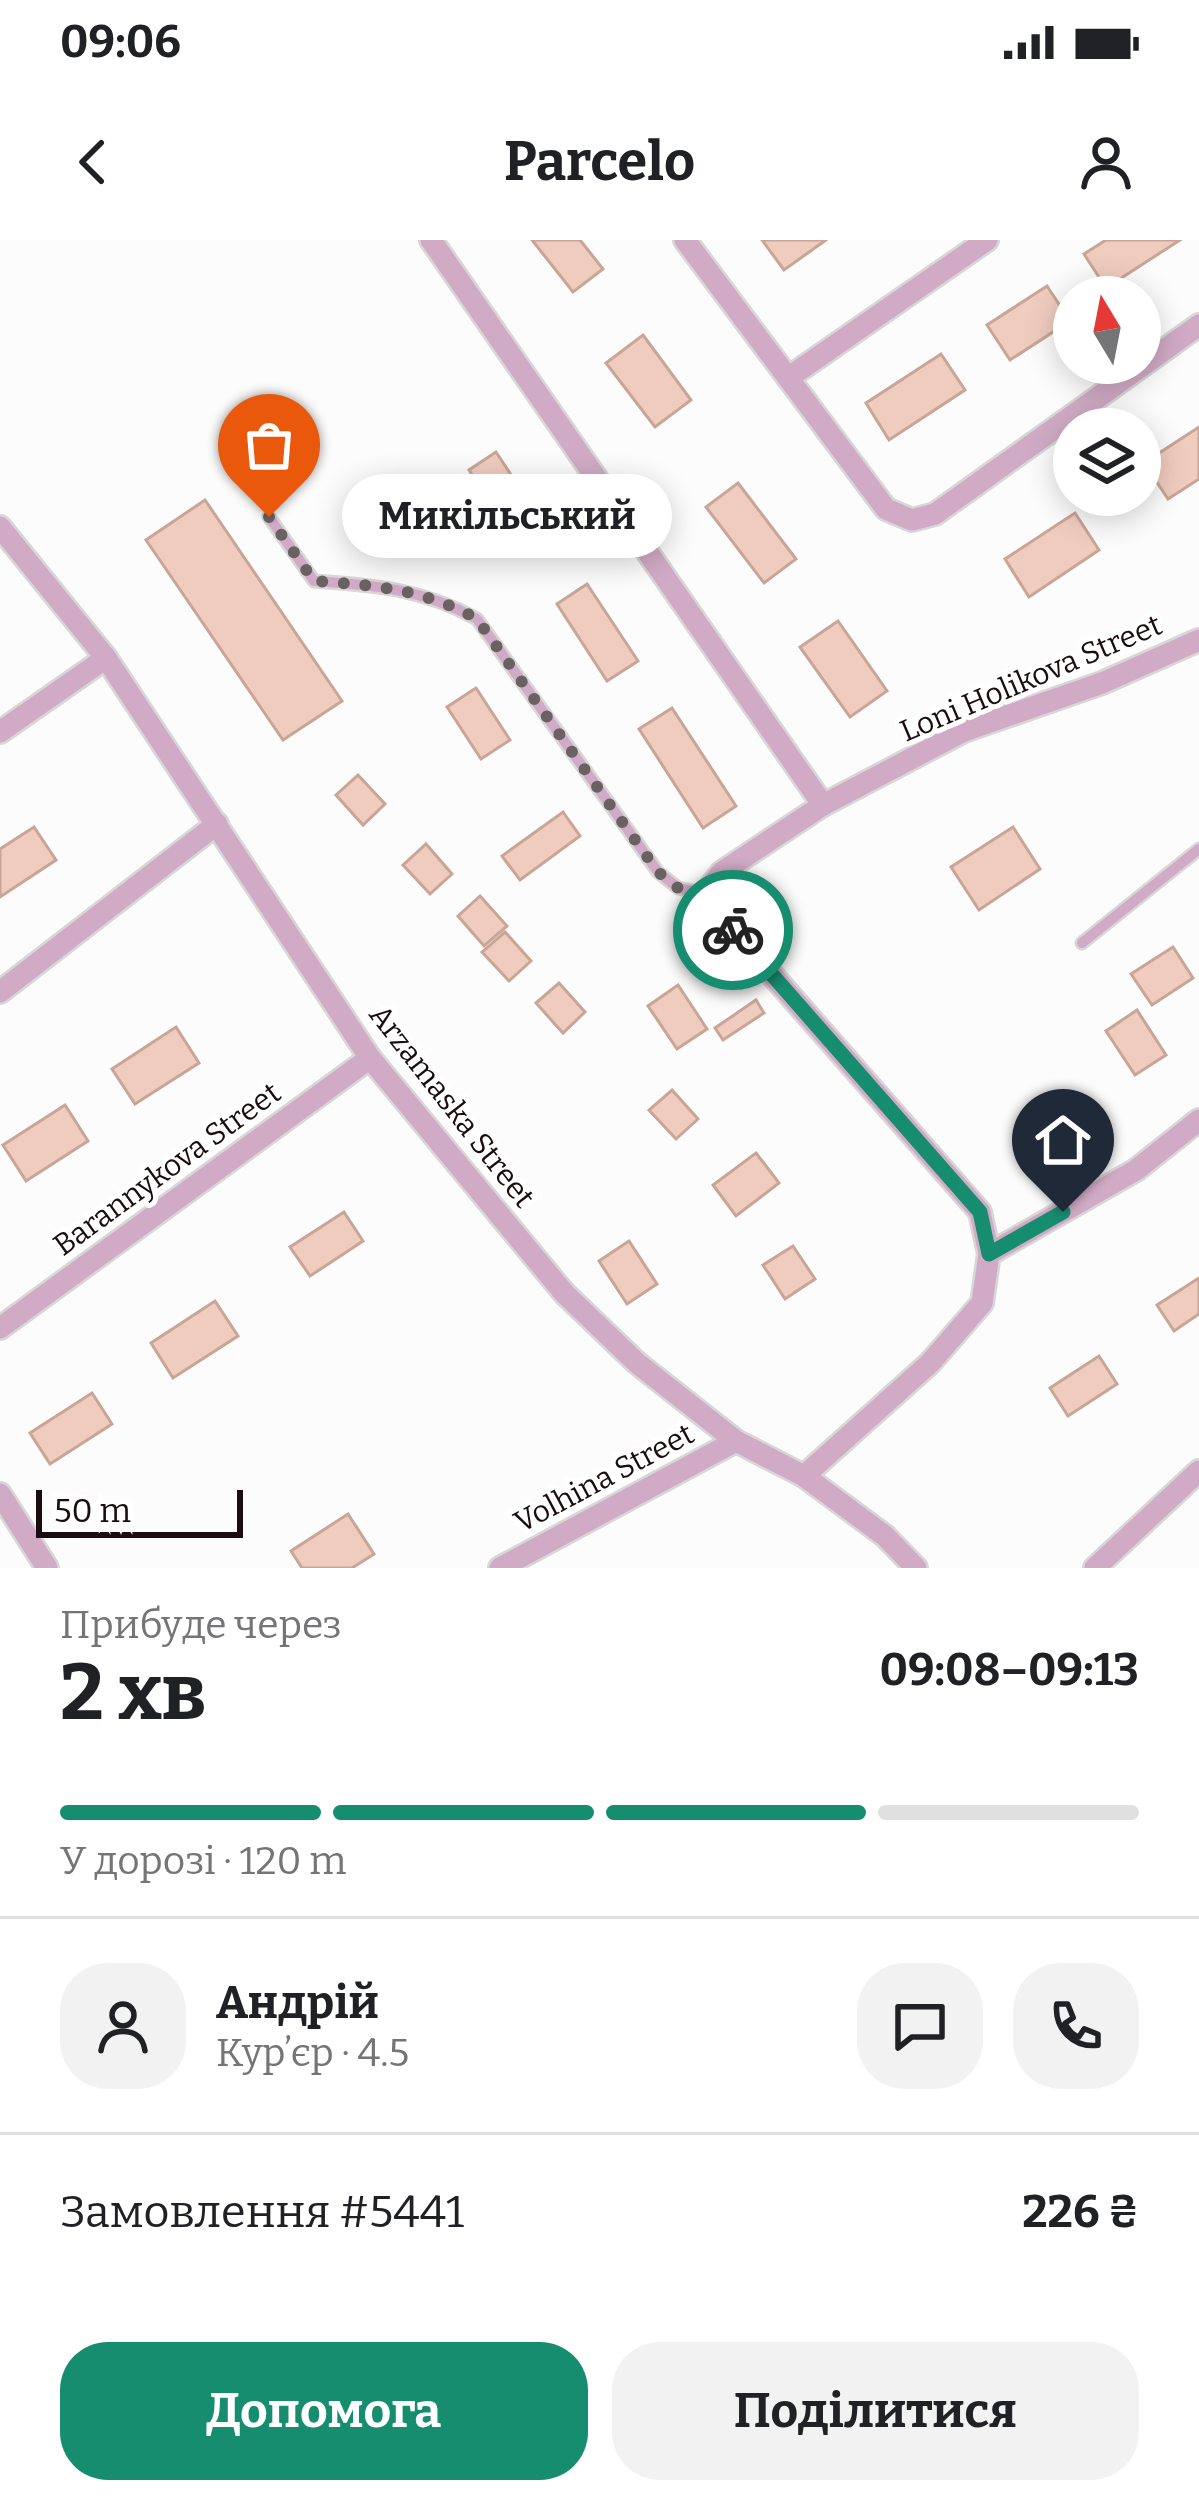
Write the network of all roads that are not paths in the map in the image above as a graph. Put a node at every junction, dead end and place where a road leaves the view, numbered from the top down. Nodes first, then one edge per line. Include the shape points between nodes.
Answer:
1 (431, 240) edge
2 (685, 240) edge
3 (988, 240) edge
4 (1199, 325) edge
5 (788, 378) junction
6 (269, 517) dead end
7 (0, 527) edge
8 (1199, 640) edge
9 (106, 658) junction
10 (0, 732) edge
11 (823, 805) junction
12 (217, 824) junction
13 (1199, 850) edge
14 (711, 895) junction
15 (1082, 944) dead end
16 (0, 992) edge
17 (370, 1058) junction
18 (1199, 1120) edge
19 (989, 1254) junction
20 (0, 1328) edge
21 (736, 1441) junction
22 (1199, 1472) edge
23 (804, 1476) junction
24 (0, 1494) edge
25 (47, 1568) edge
26 (500, 1568) edge
27 (916, 1568) edge
28 (1095, 1568) edge

1 - 11 street
2 - 5 street
3 - 5 street
4 - 5 street via 934,514 912,520 886,509
6 - 14 lane via 314,581 440,598 477,619 658,872 678,888
7 - 9 street, Arzamaska Street
8 - 11 street, Loni Holikova Street via 964,731
9 - 10 street
9 - 12 street, Arzamaska Street
11 - 14 street, Loni Holikova Street via 722,872
12 - 16 street
12 - 17 street, Arzamaska Street
13 - 15 lane
14 - 19 street via 717,912 980,1212
17 - 20 street, Barannykova Street
17 - 21 street, Arzamaska Street via 564,1293
18 - 19 street via 1136,1170
19 - 23 street via 982,1303 930,1363
21 - 23 street, Arzamaska Street
21 - 26 street, Volhina Street
22 - 28 street
23 - 27 street, Arzamaska Street
24 - 25 street

